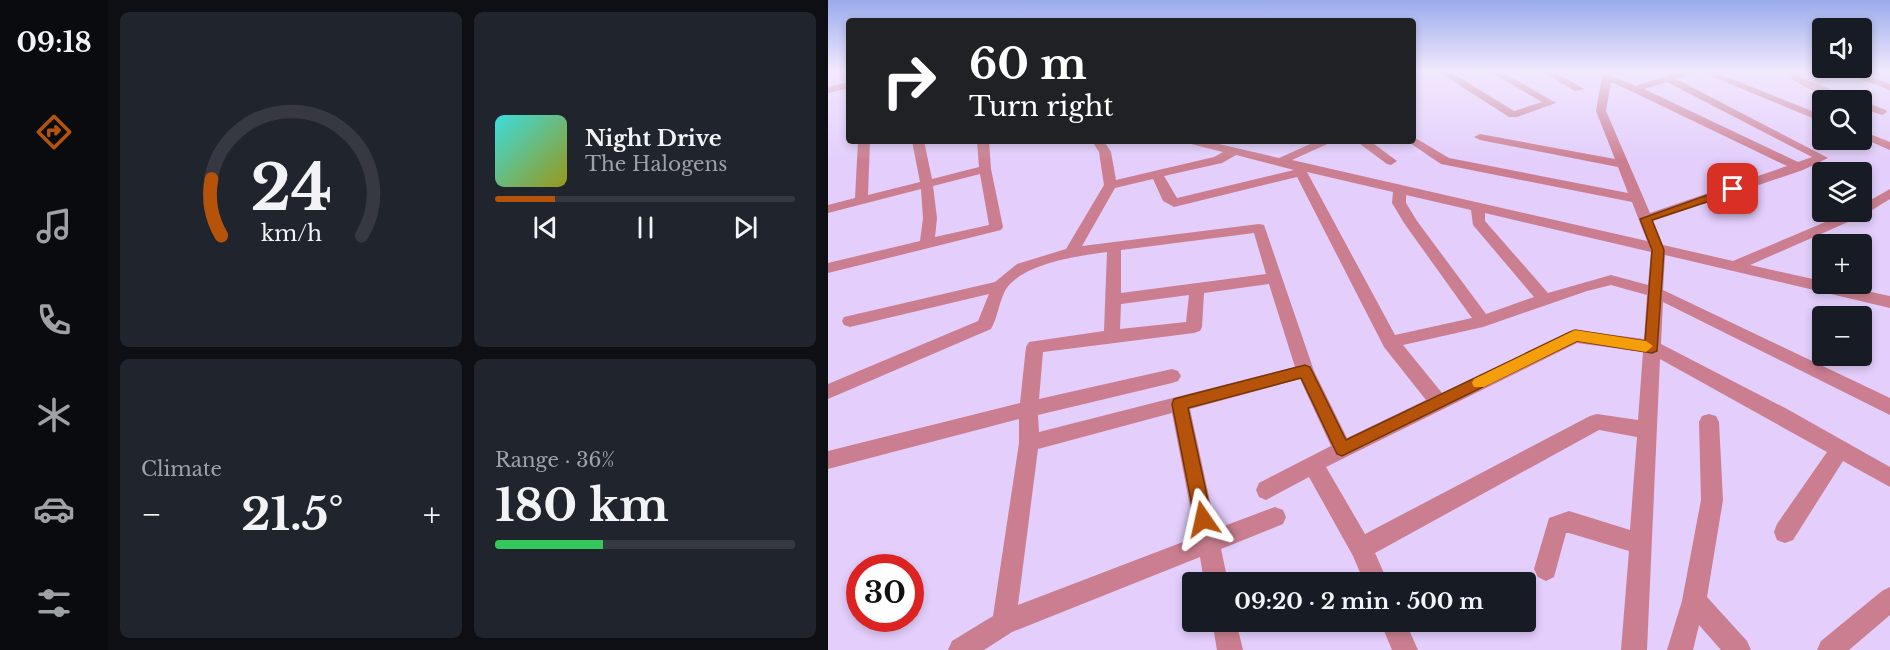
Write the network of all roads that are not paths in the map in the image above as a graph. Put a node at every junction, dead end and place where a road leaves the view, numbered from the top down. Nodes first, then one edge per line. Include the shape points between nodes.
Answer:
1 (1491, 101) edge
2 (1548, 101) edge
3 (1602, 101) edge
4 (1659, 101) edge
5 (1712, 101) edge
6 (1779, 101) edge
7 (1872, 108) edge
8 (1882, 112) dead end
9 (1513, 115) junction
10 (1812, 115) edge
11 (1524, 122) dead end
12 (1480, 137) dead end
13 (1872, 138) edge
14 (1416, 143) edge
15 (864, 144) edge
16 (919, 144) edge
17 (983, 144) edge
18 (1100, 144) edge
19 (1204, 144) edge
20 (1320, 144) edge
21 (1366, 144) edge
22 (1890, 146) edge
23 (1234, 151) junction
24 (1391, 161) dead end
25 (1280, 162) junction
26 (1623, 164) junction
27 (1799, 167) junction
28 (985, 169) junction
29 (1300, 169) junction
30 (1157, 175) junction
31 (927, 184) junction
32 (1110, 185) junction
33 (1400, 190) junction
34 (1890, 193) edge
35 (1637, 199) junction
36 (861, 201) junction
37 (1872, 204) edge
38 (1478, 208) junction
39 (828, 209) edge
40 (1646, 219) junction
41 (1835, 222) edge
42 (927, 244) junction
43 (1114, 247) junction
44 (1658, 250) junction
45 (1071, 252) junction
46 (1732, 267) junction
47 (828, 268) edge
48 (1274, 278) junction
49 (1000, 286) junction
50 (1197, 289) junction
51 (1655, 292) junction
52 (1113, 299) junction
53 (1544, 299) junction
54 (1890, 302) edge
55 (850, 321) dead end
56 (1483, 321) junction
57 (1112, 336) junction
58 (1390, 342) junction
59 (1652, 347) junction
60 (1305, 371) junction
61 (1172, 376) dead end
62 (828, 392) edge
63 (1438, 403) junction
64 (1180, 404) junction
65 (1890, 407) edge
66 (1029, 409) junction
67 (1709, 422) dead end
68 (1647, 430) junction
69 (1029, 443) junction
70 (1342, 449) junction
71 (1840, 449) junction
72 (828, 460) edge
73 (1313, 464) junction
74 (1890, 478) edge
75 (1266, 490) dead end
76 (1275, 517) dead end
77 (1785, 532) dead end
78 (1208, 543) junction
79 (1640, 544) junction
80 (1361, 548) junction
81 (1546, 569) dead end
82 (1214, 572) edge
83 (1372, 572) edge
84 (1890, 599) edge
85 (1694, 601) junction
86 (1226, 632) edge
87 (1397, 632) edge
88 (996, 635) edge
89 (961, 650) edge
90 (1230, 650) edge
91 (1405, 650) edge
92 (1634, 650) edge
93 (1680, 650) edge
94 (1738, 650) edge
95 (1830, 650) edge

1 - 9 street
2 - 9 street via 1551,103
3 - 26 street via 1601,111
4 - 27 street
5 - 27 street via 1822,158
6 - 10 street
7 - 8 street
9 - 11 street
12 - 26 street
13 - 22 street
14 - 35 street via 1444,161
15 - 36 street
16 - 31 street
17 - 28 street
18 - 32 street via 1105,152
19 - 23 street
20 - 25 street
21 - 24 street
23 - 25 street
23 - 30 street via 1218,160
25 - 29 street
26 - 35 street
27 - 40 street
28 - 31 street
28 - 42 street via 996,227
29 - 30 street via 1174,203
29 - 33 street
29 - 58 street
30 - 32 street
31 - 36 street
31 - 42 street via 932,225
32 - 45 street
33 - 38 street
33 - 56 street via 1399,203 1411,223
34 - 37 street
35 - 40 street
36 - 39 street
38 - 44 street
38 - 53 street via 1478,222
40 - 44 street
41 - 46 street
42 - 47 street
43 - 45 street
43 - 48 street via 1259,228
43 - 52 street
44 - 46 street
44 - 51 street
45 - 49 street via 1022,268
46 - 54 street
48 - 50 street
48 - 60 street
49 - 55 street
49 - 62 street via 990,313 968,332
50 - 52 street
50 - 57 street via 1194,327
51 - 53 street via 1611,280
51 - 59 street
51 - 65 street
52 - 57 street
53 - 56 street
56 - 58 street
57 - 66 street via 1035,347
58 - 63 street
59 - 63 street via 1575,336
59 - 68 street
59 - 71 street
60 - 64 street
60 - 70 street
61 - 66 street
63 - 70 street
64 - 69 street
64 - 78 street
66 - 69 street
66 - 72 street
67 - 85 street via 1712,500
68 - 79 street
68 - 80 street via 1597,422
69 - 88 street
70 - 73 street
71 - 74 street
71 - 77 street
73 - 75 street
73 - 80 street
76 - 78 street
78 - 82 street
78 - 88 street
79 - 81 street via 1569,522 1557,525
79 - 92 street
80 - 83 street
84 - 95 street
85 - 93 street
85 - 94 street
86 - 90 street
87 - 91 street
88 - 89 street

